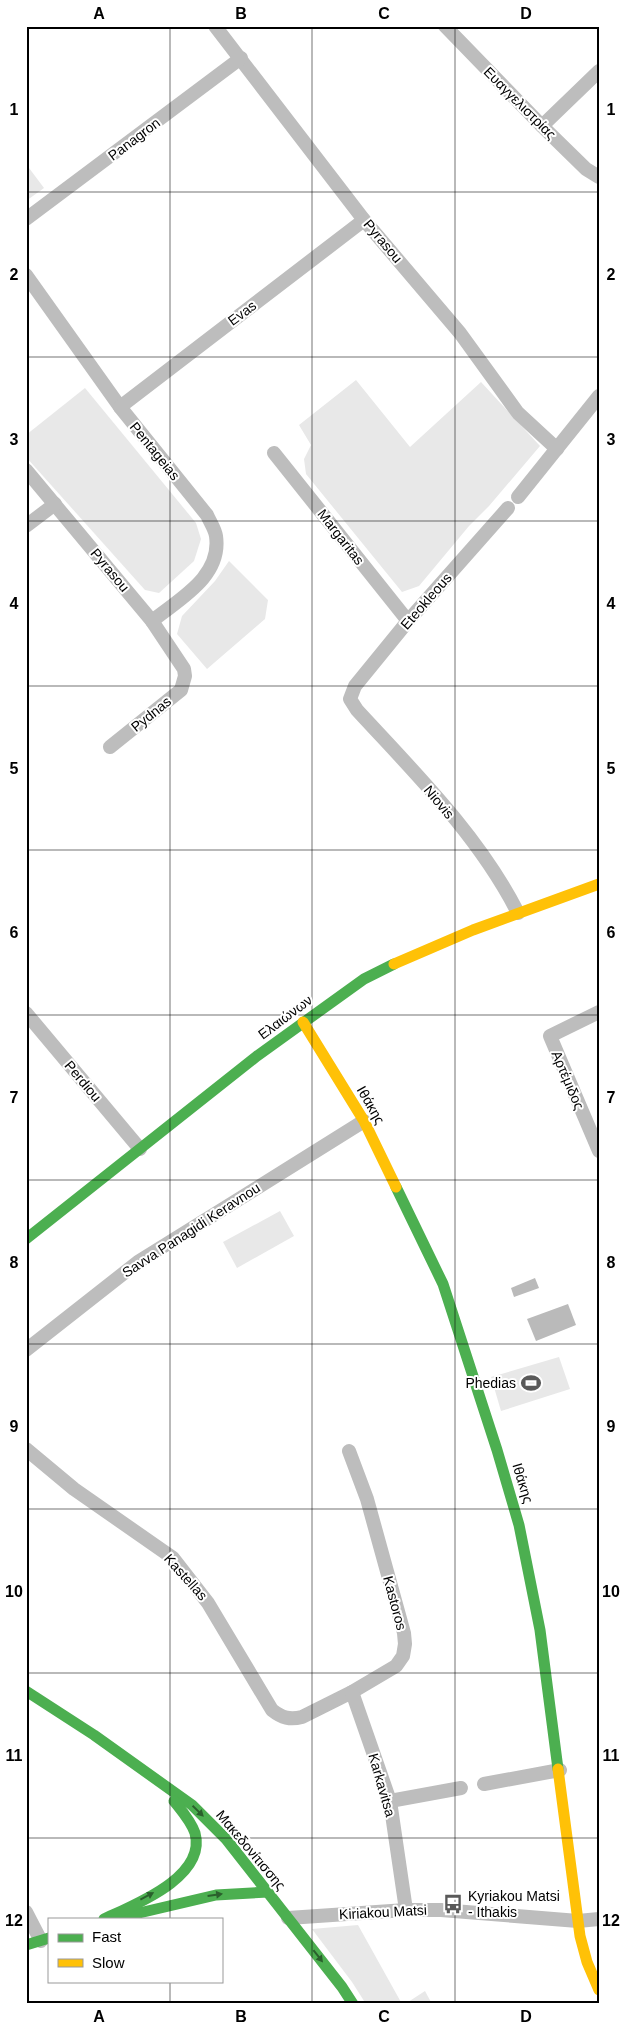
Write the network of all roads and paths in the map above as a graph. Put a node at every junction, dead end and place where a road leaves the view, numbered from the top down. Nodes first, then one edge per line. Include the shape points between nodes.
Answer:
1 (214, 26) edge
2 (445, 26) edge
3 (241, 58) junction
4 (599, 71) edge
5 (542, 126) junction
6 (599, 177) edge
7 (26, 219) edge
8 (364, 220) junction
9 (26, 276) edge
10 (599, 396) edge
11 (120, 406) junction
12 (557, 449) junction
13 (274, 453) dead end
14 (26, 470) edge
15 (518, 497) dead end
16 (55, 504) junction
17 (508, 508) dead end
18 (26, 526) edge
19 (152, 621) junction
20 (408, 621) junction
21 (185, 676) joint
22 (350, 699) joint
23 (110, 747) dead end
24 (599, 884) edge
25 (518, 913) junction
26 (599, 1012) edge
27 (26, 1013) edge
28 (303, 1022) junction
29 (364, 1121) junction
30 (140, 1149) junction
31 (599, 1152) edge
32 (26, 1239) edge
33 (26, 1350) edge
34 (26, 1449) edge
35 (349, 1451) dead end
36 (26, 1691) edge
37 (352, 1692) junction
38 (286, 1718) joint
39 (560, 1770) junction
40 (159, 1782) junction
41 (484, 1784) dead end
42 (461, 1788) dead end
43 (390, 1802) junction
44 (268, 1892) junction
45 (406, 1910) junction
46 (26, 1912) edge
47 (106, 1918) edge
48 (120, 1918) edge
49 (288, 1918) junction
50 (599, 1919) edge
51 (578, 1920) junction
52 (45, 1940) edge
53 (26, 1946) edge
54 (599, 1990) edge
55 (353, 2004) edge

1 - 3 street, Pyrasou
2 - 5 street, Ευαγγελιστρίας
3 - 7 street, Panagron
3 - 8 street, Pyrasou
4 - 5 street
5 - 6 street, Ευαγγελιστρίας via 586,169
8 - 11 street, Evas
8 - 12 street, Pyrasou via 460,332 518,413
9 - 11 street, Pentageias
10 - 12 street
11 - 19 street, Pentageias via 207,515 216,535 211,569
12 - 15 street
13 - 20 street, Margaritas
14 - 16 street, Pyrasou
16 - 18 street
16 - 19 street, Pyrasou
17 - 20 street, Eteokleous
19 - 21 street, Pyrasou via 180,662
20 - 22 street, Eteokleous via 355,686
21 - 23 street, Pydnas via 180,690
22 - 25 street, Niovis via 438,799 492,868
24 - 25 street, Ελαιώνων
25 - 28 street, Ελαιώνων via 394,963 347,990
26 - 31 street, Αρτέμιδος via 550,1036
27 - 30 street, Perdiou
28 - 29 street, Ιθάκης
28 - 30 street, Ελαιώνων
29 - 33 street, Savva Panagidi Keravnou via 138,1262
29 - 39 street, Ιθάκης via 443,1284 497,1450 519,1525 540,1630
30 - 32 street, Ελαιώνων
34 - 38 street, Kastellas via 74,1489 173,1558 208,1603 272,1710
35 - 37 street, Kastoros via 368,1498 405,1644 396,1666
36 - 40 street, Μακεδονίτισσης
37 - 38 street, Kastoros via 302,1717
37 - 43 street, Karkavitsa
39 - 41 street
39 - 51 street, Ιθάκης
40 -> 44 street, Μακεδονίτισσης via 192,1805 212,1825
47 -> 40 street via 179,1877 194,1854 197,1843 189,1821
42 - 43 street
43 - 45 street, Karkavitsa
48 -> 44 street via 209,1896
44 - 49 street, Μακεδονίτισσης
45 - 49 street, Kiriakou Matsi
45 - 51 street, Kiriakou Matsi
46 - 52 street
49 -> 55 street, Μακεδονίτισσης
50 - 51 street, Kiriakou Matsi
51 - 54 street, Ιθάκης via 587,1962
52 - 53 street

